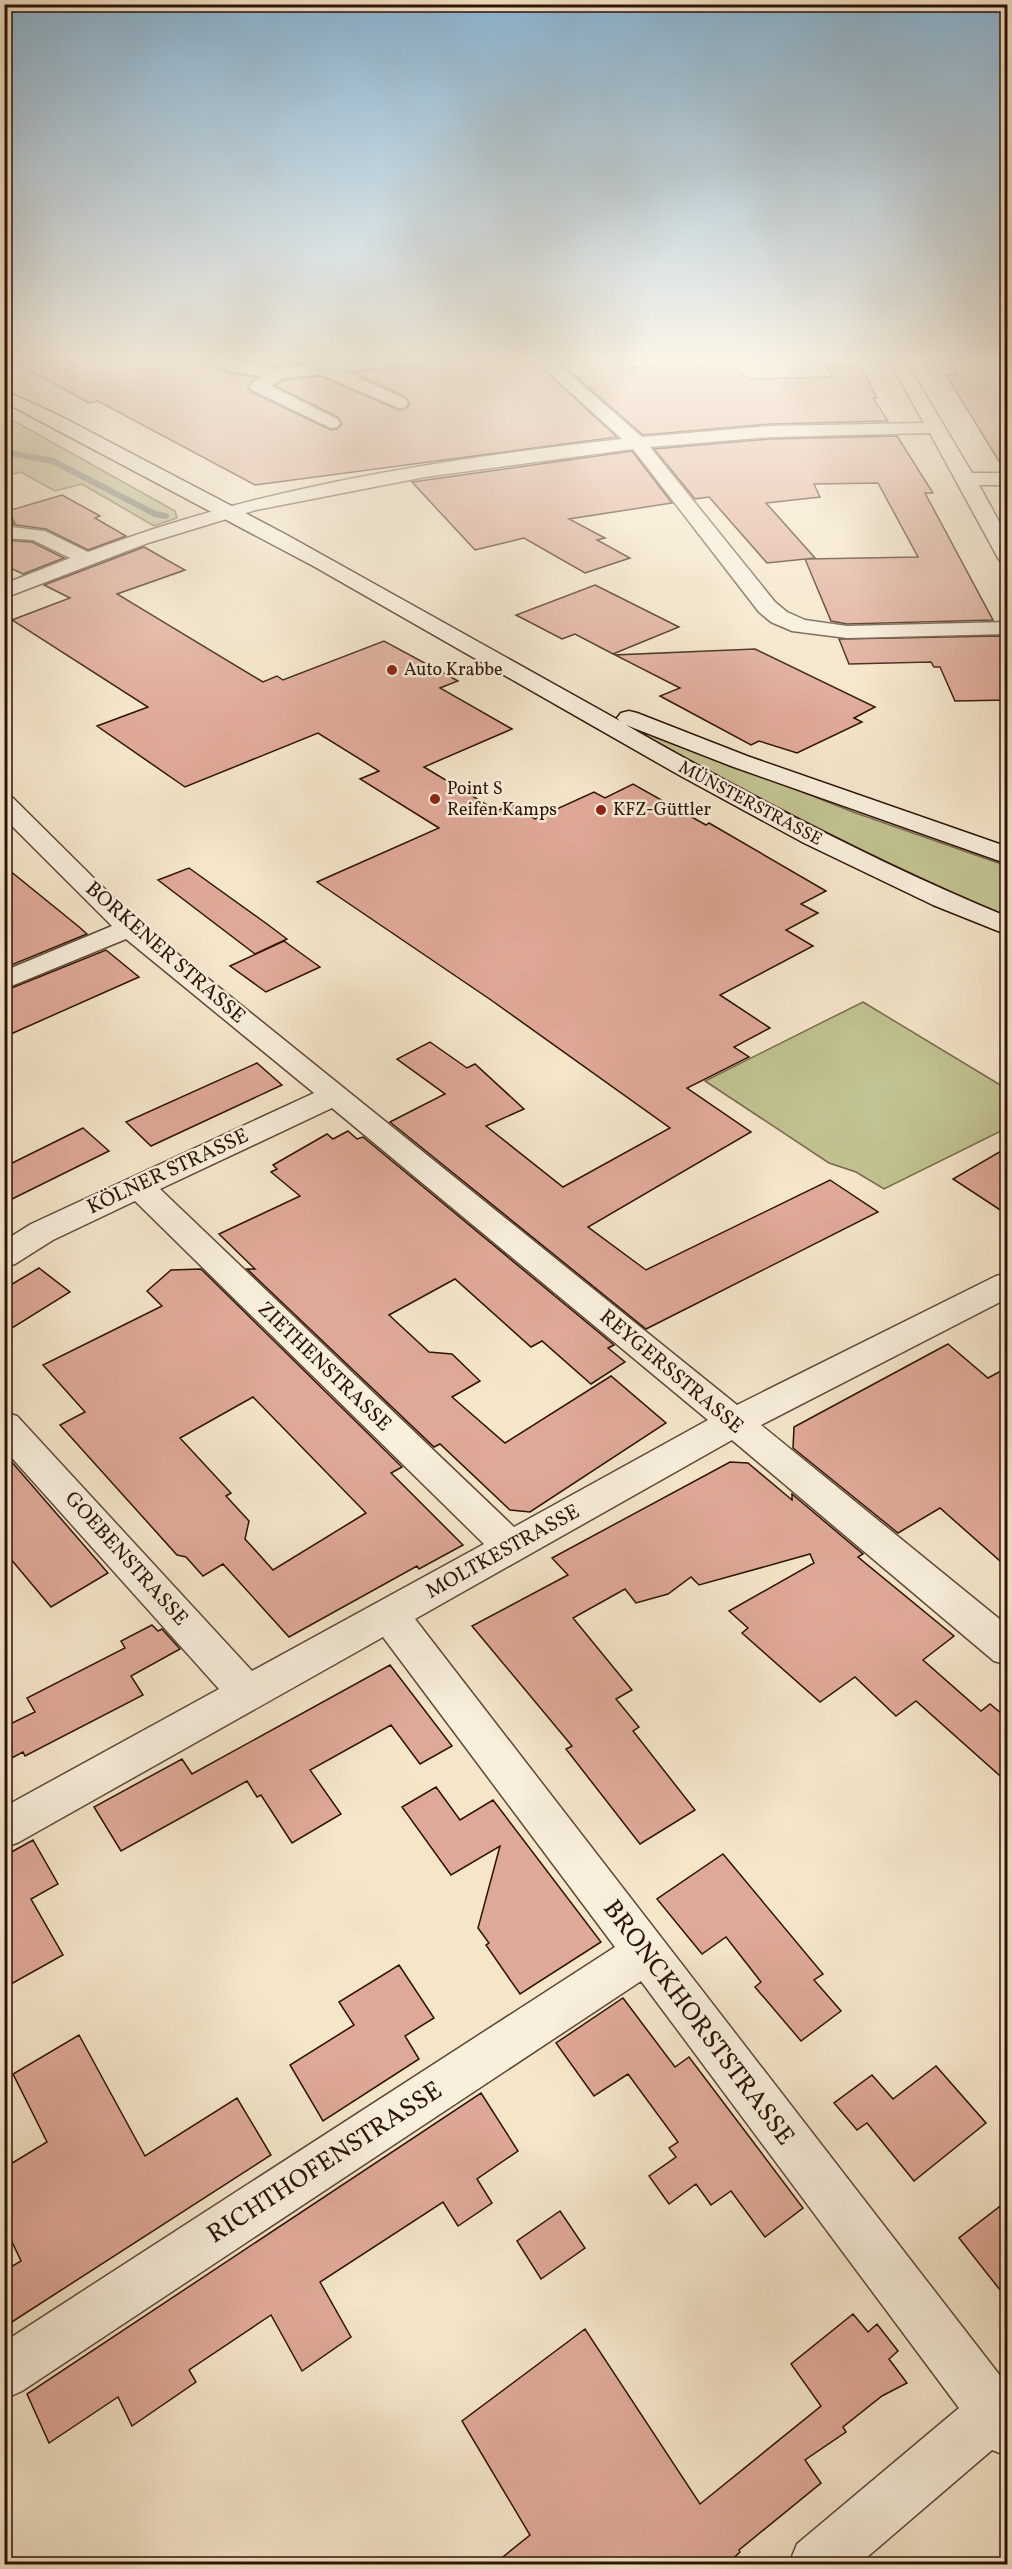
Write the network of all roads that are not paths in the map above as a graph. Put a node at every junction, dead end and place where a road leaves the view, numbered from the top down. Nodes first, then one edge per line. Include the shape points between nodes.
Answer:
1 (160, 477) edge
2 (391, 477) edge
3 (665, 477) edge
4 (966, 479) joint
5 (1008, 479) edge
6 (227, 512) junction
7 (4, 532) edge
8 (1008, 558) edge
9 (86, 559) junction
10 (4, 592) edge
11 (1008, 628) edge
12 (501, 663) junction
13 (4, 802) edge
14 (1008, 856) edge
15 (1008, 927) edge
16 (129, 928) junction
17 (4, 981) edge
18 (335, 1095) junction
19 (138, 1186) junction
20 (4, 1256) edge
21 (1008, 1284) edge
22 (733, 1423) junction
23 (4, 1425) edge
24 (511, 1547) junction
25 (390, 1616) junction
26 (1008, 1649) edge
27 (248, 1694) junction
28 (4, 1829) edge
29 (645, 1953) junction
30 (4, 2373) edge
31 (1001, 2422) edge
32 (817, 2565) edge

1 - 6 street, MÜNSTERSTRASSE
2 - 6 street
3 - 11 street via 779,617 800,626 847,632
4 - 5 street
4 - 8 street
6 - 9 street
6 - 12 street, MÜNSTERSTRASSE
7 - 9 street via 38,534
9 - 10 street
12 - 14 street, MÜNSTERSTRASSE via 717,752
12 - 15 street, MÜNSTERSTRASSE via 816,840 940,900
13 - 16 street, BORKENER STRASSE
16 - 17 street
16 - 18 street, BORKENER STRASSE
18 - 19 street, KÖLNER STRASSE
18 - 22 street, REYGERSSTRASSE
19 - 20 street, KÖLNER STRASSE via 42,1232
19 - 24 street, ZIETHENSTRASSE
21 - 22 street, MOLTKESTRASSE
22 - 24 street, MOLTKESTRASSE
22 - 26 street, REYGERSSTRASSE
23 - 27 street, GOEBENSTRASSE
24 - 25 street, MOLTKESTRASSE
25 - 27 street, MOLTKESTRASSE
25 - 29 street, BRONCKHORSTSTRASSE
27 - 28 street, MOLTKESTRASSE
29 - 30 street, RICHTHOFENSTRASSE
29 - 31 street, BRONCKHORSTSTRASSE
31 - 32 street

